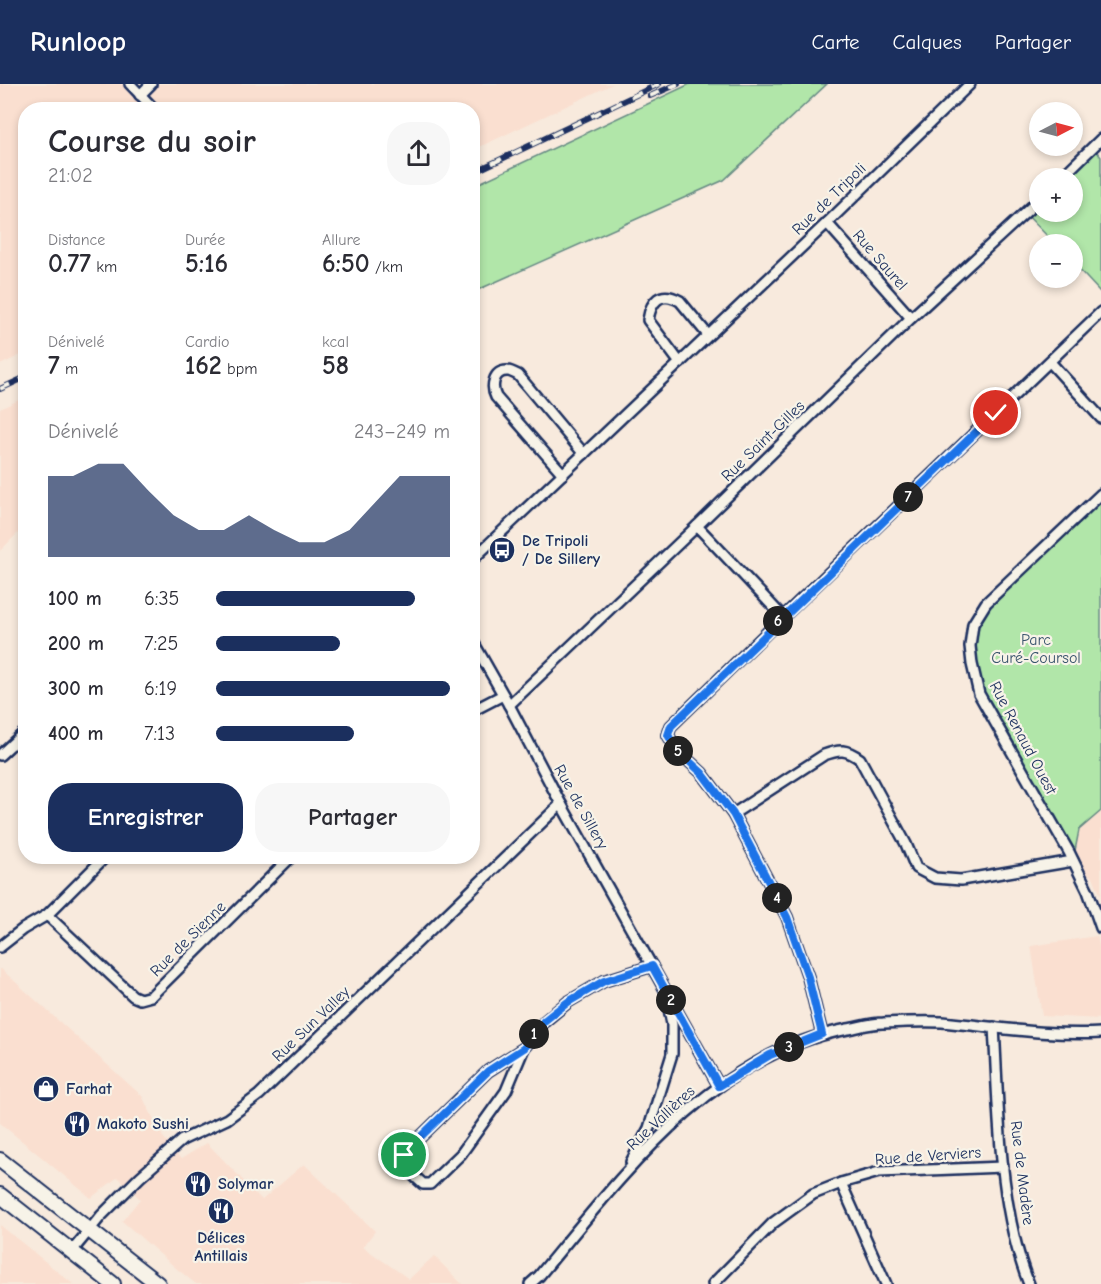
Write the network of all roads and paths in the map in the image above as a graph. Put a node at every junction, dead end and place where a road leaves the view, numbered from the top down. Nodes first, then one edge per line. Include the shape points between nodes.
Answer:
1 (130, 84) edge
2 (151, 84) edge
3 (970, 84) edge
4 (140, 95) junction
5 (147, 102) edge
6 (1101, 139) edge
7 (1071, 168) edge
8 (1029, 209) edge
9 (827, 223) junction
10 (1101, 312) edge
11 (911, 318) junction
12 (708, 335) junction
13 (1050, 362) junction
14 (680, 363) junction
15 (1101, 418) edge
16 (584, 454) junction
17 (563, 474) junction
18 (1101, 494) edge
19 (697, 526) junction
20 (480, 552) edge
21 (783, 617) junction
22 (480, 654) edge
23 (503, 695) junction
24 (509, 705) junction
25 (480, 707) edge
26 (18, 738) edge
27 (0, 755) edge
28 (561, 804) junction
29 (733, 814) junction
30 (1073, 861) junction
31 (98, 864) edge
32 (284, 864) edge
33 (47, 915) junction
34 (1101, 928) edge
35 (0, 947) edge
36 (652, 966) junction
37 (664, 987) junction
38 (994, 1027) junction
39 (1101, 1033) edge
40 (822, 1034) junction
41 (524, 1048) junction
42 (719, 1086) junction
43 (0, 1160) edge
44 (1003, 1167) junction
45 (626, 1172) junction
46 (841, 1183) junction
47 (0, 1195) edge
48 (89, 1230) junction
49 (72, 1251) junction
50 (113, 1284) edge
51 (158, 1284) edge
52 (531, 1284) edge
53 (712, 1284) edge
54 (886, 1284) edge
55 (1029, 1284) edge

1 - 4 street
2 - 4 street
3 - 9 street, Rue de Tripoli
4 - 5 street
6 - 7 street
8 - 11 street, Rue Saint-Gilles
9 - 11 street, Rue Saurel
9 - 12 street, Rue de Tripoli
10 - 13 street
11 - 19 street, Rue Saint-Gilles
12 - 14 street, Rue de Tripoli
12 - 14 street via 680,301 664,296 656,300 648,320
13 - 15 street
13 - 21 street
14 - 16 street, Rue de Tripoli
16 - 17 street, Rue de Tripoli
16 - 17 street via 518,375 500,373 494,380 496,397
17 - 20 street, Rue de Tripoli
18 - 30 street, Rue Renaud Ouest via 986,603 973,624 970,646 979,694
19 - 21 street
19 - 24 street, Rue Saint-Gilles
21 - 29 street via 671,726 668,735
22 - 23 street, Rue de Sillery
23 - 24 street, Rue de Sillery
23 - 25 street
24 - 28 street, Rue de Sillery
26 - 27 street
28 - 36 street, Rue de Sillery
28 - 48 street, Rue Sun Valley via 259,1095 227,1119 182,1140
29 - 30 street via 824,755 849,751 860,759 916,868 935,878 961,880
29 - 40 street via 787,917
30 - 34 street, Rue Renaud Ouest
31 - 33 street
32 - 33 street, Rue de Sienne via 151,996 140,999
33 - 35 street
36 - 37 street, Rue de Sillery
36 - 41 street via 604,981 568,1002 544,1021
37 - 42 street, Rue de Sillery
37 - 45 street, Rue de Sillery via 672,1024 672,1054 649,1128
38 - 39 street, Rue Vallières via 1074,1035
38 - 40 street, Rue Vallières via 939,1022 880,1023
38 - 44 street, Rue de Madère
40 - 42 street, Rue Vallières via 770,1055
41 - 41 street via 488,1071 407,1150 407,1169 423,1184 430,1184 461,1154 506,1091
42 - 45 street, Rue Vallières via 679,1118
43 - 48 main road
44 - 46 street, Rue de Verviers via 879,1172
44 - 55 street, Rue de Madère via 1011,1222
45 - 52 street, Rue Vallières
46 - 53 street, Rue de Verviers via 813,1194 773,1223
46 - 54 street
47 - 49 main road
48 - 49 street, Rue Sun Valley
48 - 51 main road
49 - 50 main road

